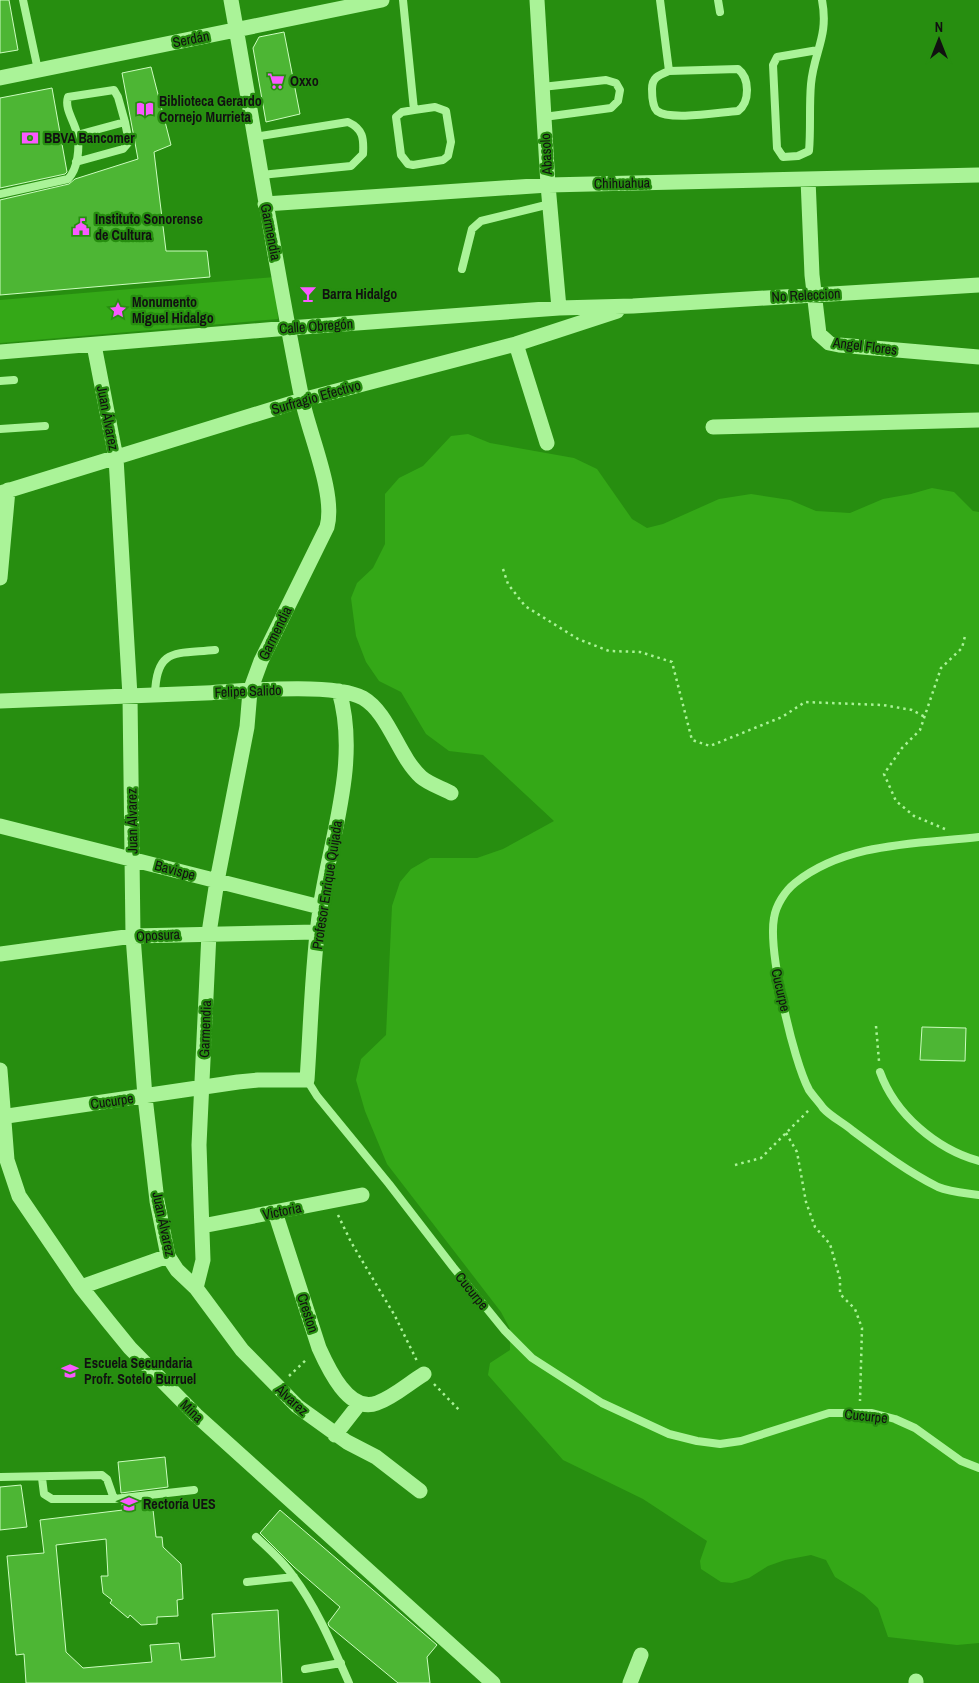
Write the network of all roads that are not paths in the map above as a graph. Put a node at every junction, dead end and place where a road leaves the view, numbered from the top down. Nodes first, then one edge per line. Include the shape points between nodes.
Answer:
1 (23, 0) edge
2 (232, 0) edge
3 (382, 0) edge
4 (403, 0) edge
5 (537, 0) edge
6 (660, 0) edge
7 (718, 0) edge
8 (822, 0) edge
9 (720, 12) dead end
10 (237, 30) junction
11 (818, 50) junction
12 (38, 70) junction
13 (669, 71) junction
14 (0, 78) edge
15 (542, 87) junction
16 (414, 110) junction
17 (544, 117) junction
18 (125, 122) junction
19 (78, 135) junction
20 (254, 136) junction
21 (76, 162) junction
22 (260, 175) junction
23 (979, 175) edge
24 (808, 179) junction
25 (548, 185) junction
26 (0, 194) edge
27 (265, 204) junction
28 (550, 204) junction
29 (462, 269) dead end
30 (979, 285) edge
31 (814, 294) junction
32 (633, 306) junction
33 (559, 308) junction
34 (289, 328) junction
35 (516, 344) junction
36 (94, 345) junction
37 (0, 352) edge
38 (979, 356) edge
39 (14, 380) dead end
40 (0, 381) edge
41 (302, 400) junction
42 (979, 420) edge
43 (45, 426) dead end
44 (713, 427) dead end
45 (0, 429) edge
46 (547, 443) dead end
47 (116, 458) junction
48 (4, 491) edge
49 (0, 578) edge
50 (215, 650) dead end
51 (250, 691) junction
52 (339, 691) junction
53 (156, 695) junction
54 (130, 696) junction
55 (0, 701) edge
56 (451, 793) dead end
57 (0, 826) edge
58 (979, 837) edge
59 (132, 858) junction
60 (217, 880) junction
61 (320, 907) junction
62 (317, 932) junction
63 (210, 933) junction
64 (134, 936) junction
65 (0, 954) edge
66 (0, 1070) edge
67 (880, 1072) road end
68 (307, 1080) junction
69 (204, 1086) junction
70 (145, 1097) junction
71 (3, 1117) edge
72 (979, 1161) edge
73 (362, 1195) dead end
74 (979, 1195) edge
75 (275, 1212) junction
76 (202, 1226) junction
77 (168, 1256) junction
78 (197, 1283) junction
79 (81, 1287) junction
80 (424, 1374) road end
81 (360, 1403) junction
82 (335, 1434) junction
83 (979, 1468) edge
84 (0, 1477) edge
85 (42, 1478) junction
86 (194, 1490) dead end
87 (420, 1491) dead end
88 (114, 1499) junction
89 (256, 1537) dead end
90 (294, 1577) junction
91 (247, 1582) dead end
92 (641, 1655) dead end
93 (340, 1663) junction
94 (305, 1669) dead end
95 (350, 1683) edge
96 (493, 1683) edge
97 (630, 1683) edge

1 - 12 lane
2 - 10 street, Garmendia
3 - 10 street, Serdán
4 - 16 lane
5 - 15 street, Abasolo
6 - 13 lane
7 - 9 lane
8 - 11 lane via 824,38
10 - 12 street, Serdán
10 - 20 street, Garmendia
11 - 11 lane via 811,85 809,151 783,157 777,148 773,65 777,57
12 - 14 street, Serdán
13 - 13 lane via 657,75 653,82 654,107 658,112 674,115 738,111 743,107 747,94 743,73 738,69
15 - 17 street, Abasolo
15 - 17 lane via 606,80 616,84 620,90 618,101 611,108
16 - 16 lane via 398,114 395,121 403,160 413,165 443,160 451,150 446,111 435,107
17 - 25 street, Abasolo
18 - 19 lane
18 - 19 lane via 114,90 74,94 68,97 67,104
18 - 21 lane via 128,142 123,149
19 - 21 lane
20 - 22 street, Garmendia
20 - 22 lane via 348,122 358,127 364,139 363,154 351,166
21 - 26 lane via 68,179
22 - 27 street, Garmendia
23 - 24 street, Chihuahua
24 - 25 street, Chihuahua
24 - 31 street, Angel Flores
25 - 27 street, Chihuahua
25 - 28 street, Abasolo
27 - 34 street, Garmendia
28 - 29 lane via 481,222 472,229
28 - 33 street, Abasolo
30 - 31 street, No Releccion
31 - 32 street, No Releccion
31 - 38 street, Angel Flores via 819,334 829,343
32 - 33 street, Calle Obregón
32 - 35 street, Surfragio Efectivo
33 - 34 street, Calle Obregón
34 - 36 street, Calle Obregón
34 - 41 street, Garmendia
35 - 41 street, Surfragio Efectivo
35 - 46 street
36 - 37 street, Calle Obregón
36 - 47 street, Juan Álvarez
39 - 40 lane
41 - 47 street, Surfragio Efectivo
41 - 51 street, Garmendia via 328,496 329,518
42 - 44 street
43 - 45 lane
47 - 48 street, Surfragio Efectivo
47 - 54 street, Juan Álvarez
48 - 49 street
50 - 53 lane via 171,655 163,660 156,674
51 - 52 street, Felipe Salido
51 - 53 street, Felipe Salido
51 - 60 street, Garmendia via 247,727
52 - 56 street, Felipe Salido via 365,699 422,777
52 - 61 street, Profesor Enrique Quijada via 346,724 345,766
53 - 54 street, Felipe Salido
54 - 55 street, Felipe Salido
54 - 59 street, Juan Álvarez
57 - 59 street, Bavispe
58 - 74 lane, Cucurpe via 857,852 814,870 794,884 782,898 774,916 772,936 774,960 799,1066 810,1091 825,1110 916,1174 940,1187
59 - 60 street, Bavispe
59 - 64 street, Juan Álvarez
60 - 61 street, Bavispe
60 - 63 street, Garmendia
61 - 62 street, Profesor Enrique Quijada
62 - 63 street, Oposura
62 - 68 street, Profesor Enrique Quijada
63 - 64 street, Oposura
63 - 69 street, Garmendia
64 - 65 street, Oposura
64 - 70 street, Juan Álvarez
66 - 71 street, Mina
67 - 72 lane via 886,1089 911,1121 949,1148
68 - 69 street, Cucurpe via 258,1080
68 - 83 lane, Cucurpe via 316,1096 505,1331 532,1358 587,1394 670,1434 720,1444 741,1441 829,1413 857,1413 895,1419 961,1461
69 - 70 street, Cucurpe
69 - 76 street, Garmendia via 198,1170
70 - 71 street, Cucurpe
70 - 77 street, Juan Álvarez
71 - 79 street, Mina via 7,1160 18,1196
73 - 75 street, Victoria
75 - 76 street, Victoria
75 - 81 street, Creston via 319,1348 340,1385
76 - 78 street, Garmendia via 203,1260
77 - 78 street, Juan Álvarez via 177,1270
77 - 79 street
78 - 82 street, Álvarez via 242,1350 297,1406
79 - 96 street, Mina via 130,1348 196,1415
80 - 81 street via 377,1403
81 - 82 street
82 - 87 street, Álvarez via 376,1457
84 - 85 lane
85 - 88 lane via 44,1494 52,1499
85 - 88 lane via 102,1475 107,1479
86 - 88 lane
89 - 90 lane
90 - 91 lane
90 - 93 lane
92 - 97 street
93 - 94 lane
93 - 95 lane

